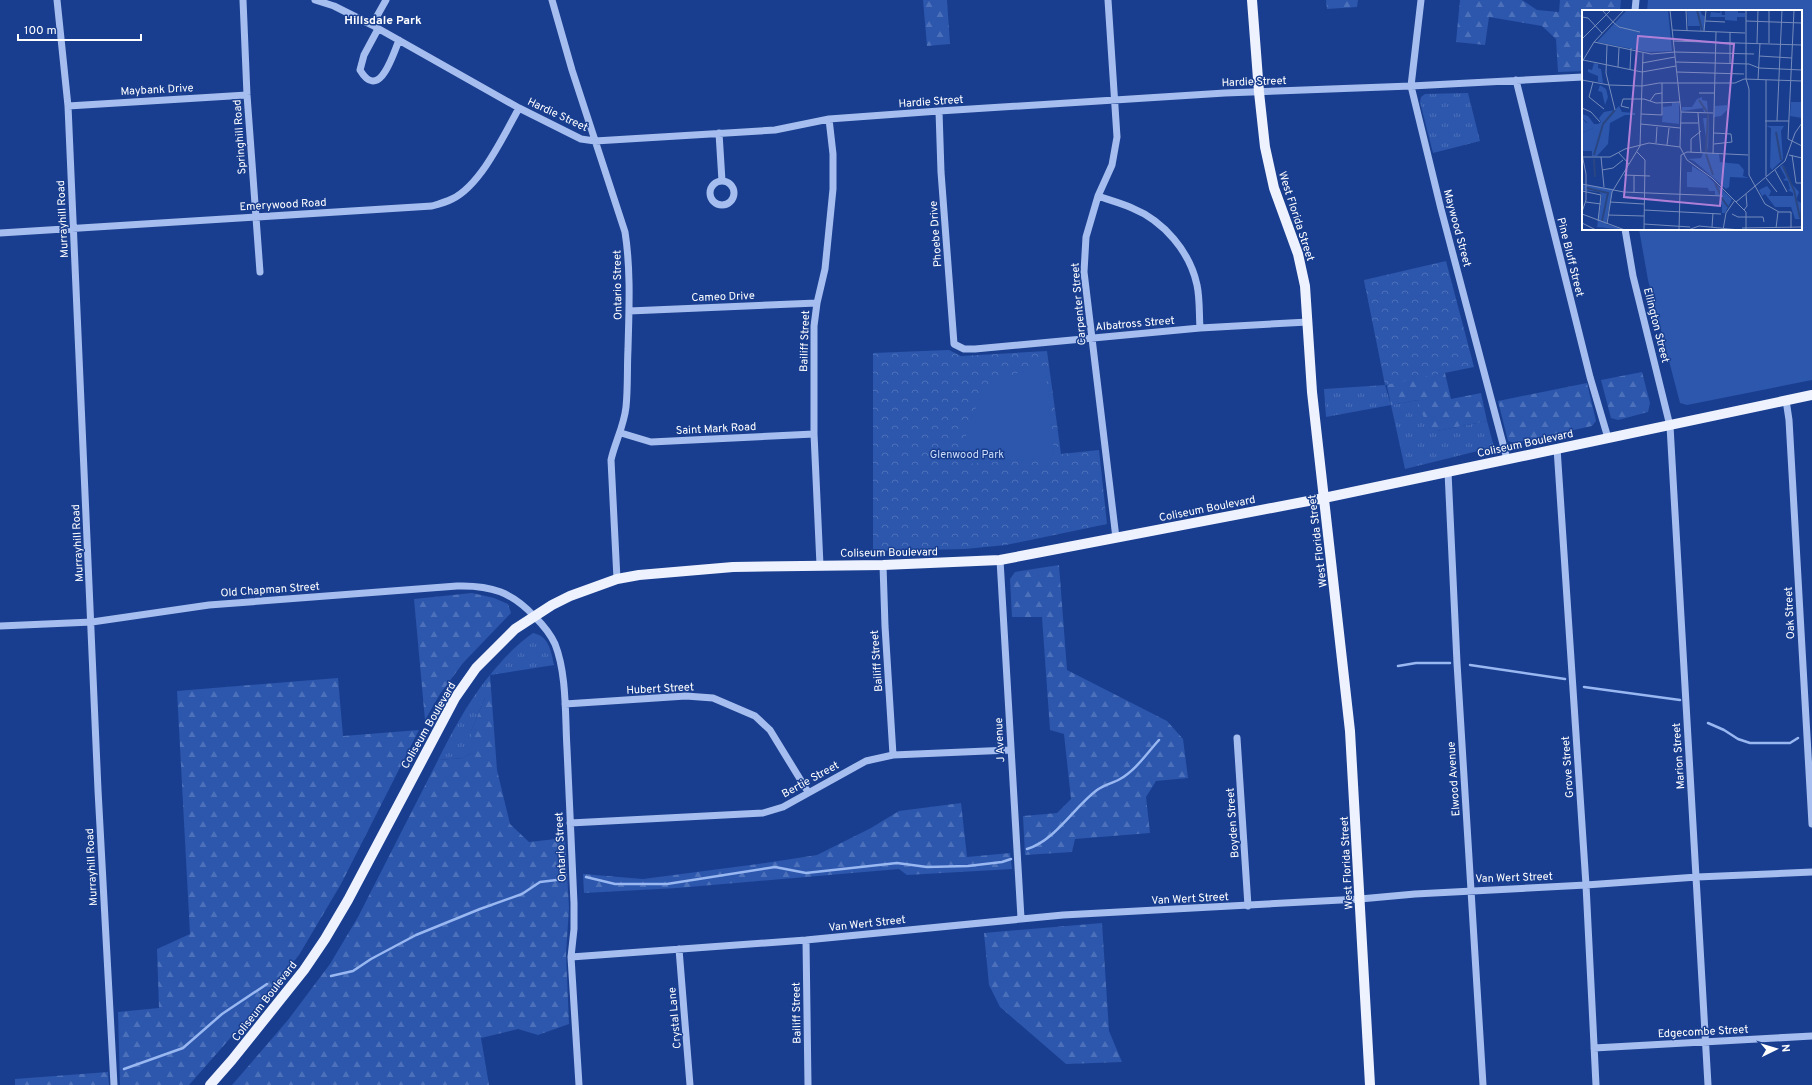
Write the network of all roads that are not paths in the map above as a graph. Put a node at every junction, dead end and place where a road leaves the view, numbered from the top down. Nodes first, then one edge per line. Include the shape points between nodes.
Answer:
1 (57, 0) edge
2 (243, 0) edge
3 (316, 0) edge
4 (386, 0) edge
5 (552, 0) edge
6 (1108, 0) edge
7 (1252, 0) edge
8 (1421, 0) edge
9 (1636, 0) edge
10 (1634, 10) edge
11 (375, 27) junction
12 (399, 40) junction
13 (1582, 77) edge
14 (1516, 80) junction
15 (1411, 86) junction
16 (1259, 92) junction
17 (247, 95) junction
18 (1114, 100) junction
19 (68, 106) junction
20 (519, 108) junction
21 (939, 111) junction
22 (829, 119) junction
23 (719, 133) junction
24 (594, 141) junction
25 (722, 181) dead end
26 (1098, 196) junction
27 (257, 217) junction
28 (74, 229) junction
29 (1625, 230) edge
30 (0, 233) edge
31 (260, 272) dead end
32 (817, 303) junction
33 (629, 311) junction
34 (1308, 322) junction
35 (1200, 328) junction
36 (1092, 338) junction
37 (964, 349) joint
38 (1812, 395) edge
39 (1786, 400) junction
40 (1670, 426) junction
41 (621, 433) junction
42 (814, 434) junction
43 (1608, 438) junction
44 (1557, 448) junction
45 (1507, 460) junction
46 (1448, 472) junction
47 (1324, 498) junction
48 (1116, 538) junction
49 (1000, 560) junction
50 (820, 565) junction
51 (883, 565) junction
52 (617, 579) junction
53 (534, 616) junction
54 (92, 622) junction
55 (0, 626) edge
56 (565, 704) junction
57 (1237, 738) dead end
58 (1010, 750) junction
59 (893, 755) junction
60 (808, 792) junction
61 (570, 823) junction
62 (1812, 824) edge
63 (1812, 872) edge
64 (1697, 877) junction
65 (1586, 885) junction
66 (1471, 890) junction
67 (1360, 899) junction
68 (1248, 906) junction
69 (1021, 918) junction
70 (806, 940) junction
71 (680, 950) junction
72 (571, 957) junction
73 (1812, 1036) edge
74 (1705, 1041) junction
75 (1594, 1048) junction
76 (114, 1085) edge
77 (210, 1085) edge
78 (579, 1085) edge
79 (690, 1085) edge
80 (808, 1085) edge
81 (1370, 1085) edge
82 (1483, 1085) edge
83 (1596, 1085) edge
84 (1708, 1085) edge

1 - 19 street, Murrayhill Road
2 - 17 street, Springhill Road
3 - 11 street, Hardie Street via 334,6
4 - 11 street
5 - 24 street, Ontario Street
6 - 18 street, Carpenter Street
7 - 16 main road, West Florida Street
8 - 15 street, Maywood Street
9 - 10 street
11 - 12 street, Hardie Street
11 - 12 street via 360,70 365,77 372,80 384,75
12 - 20 street, Hardie Street
13 - 14 street, Hardie Street
14 - 15 street, Hardie Street
14 - 43 street, Pine Bluff Street via 1590,377
15 - 16 street, Hardie Street
15 - 45 street, Maywood Street
16 - 18 street, Hardie Street
16 - 34 main road, West Florida Street via 1268,162 1274,188 1298,254 1305,286
17 - 19 street, Maybank Drive
17 - 27 street, Springhill Road
18 - 21 street, Hardie Street
18 - 26 street, Carpenter Street via 1117,137 1112,165
19 - 28 street, Murrayhill Road
20 - 24 street, Hardie Street via 581,140
20 - 27 street, Emerywood Road via 486,165 453,199 432,206
21 - 22 street, Hardie Street
21 - 37 street, Phoebe Drive via 954,344
22 - 23 street, Hardie Street via 775,130
22 - 32 street, Bailiff Street via 833,189 825,269
23 - 24 street, Hardie Street
23 - 25 street
24 - 33 street, Ontario Street via 625,232 628,248
26 - 35 street via 1134,209 1162,226 1182,249 1197,286
26 - 36 street, Carpenter Street via 1086,237 1084,272
27 - 28 street, Emerywood Road
27 - 31 street, Springhill Road
28 - 30 street, Emerywood Road
28 - 54 street, Murrayhill Road
29 - 40 street, Ellington Street via 1633,276
32 - 33 street, Cameo Drive
32 - 42 street, Bailiff Street via 814,326
33 - 41 street, Ontario Street via 626,407
34 - 35 street, Albatross Street
34 - 47 main road, West Florida Street via 1312,392
35 - 36 street, Albatross Street
36 - 37 street, Albatross Street
36 - 48 street, Carpenter Street
38 - 39 main road, Coliseum Boulevard
39 - 40 main road, Coliseum Boulevard
39 - 62 street, Oak Street
40 - 43 main road, Coliseum Boulevard
40 - 64 street, Marion Street
41 - 42 street, Saint Mark Road via 651,442
41 - 52 street, Ontario Street via 613,450 612,460
42 - 50 street, Bailiff Street
43 - 44 main road, Coliseum Boulevard
44 - 45 main road, Coliseum Boulevard
44 - 65 street, Grove Street
45 - 46 main road, Coliseum Boulevard
46 - 47 main road, Coliseum Boulevard
46 - 66 street, Elwood Avenue
47 - 48 main road, Coliseum Boulevard
47 - 67 main road, West Florida Street via 1350,731
48 - 49 main road, Coliseum Boulevard
49 - 51 main road, Coliseum Boulevard
49 - 58 street, J Avenue
50 - 51 main road, Coliseum Boulevard
50 - 52 main road, Coliseum Boulevard via 733,568
51 - 59 street, Bailiff Street via 884,626
52 - 53 main road, Coliseum Boulevard via 570,596
53 - 54 street, Old Chapman Street via 520,602 507,594 471,585 209,605
53 - 56 street, Ontario Street via 547,630 559,655
53 - 77 main road, Coliseum Boulevard via 498,644 476,668 455,698 325,939 304,970
54 - 55 street, Old Chapman Street
54 - 76 street, Murrayhill Road
56 - 60 street, Hubert Street via 686,696 713,698 755,716 770,730
56 - 61 street, Ontario Street
57 - 68 street, Boyden Street
58 - 59 street, Bertie Street
58 - 69 street, J Avenue
59 - 60 street, Bertie Street via 866,760
60 - 61 street, Bertie Street via 783,807 763,813
61 - 72 street, Ontario Street via 574,903
63 - 64 street, Van Wert Street
64 - 65 street, Van Wert Street
64 - 74 street, Marion Street
65 - 66 street, Van Wert Street
65 - 75 street, Grove Street
66 - 67 street, Van Wert Street
66 - 82 street, Elwood Avenue
67 - 68 street, Van Wert Street
67 - 81 main road, West Florida Street
68 - 69 street, Van Wert Street
69 - 70 street, Van Wert Street
70 - 71 street, Van Wert Street
70 - 80 street, Bailiff Street
71 - 72 street, Van Wert Street
71 - 79 street, Crystal Lane
72 - 78 street, Ontario Street
73 - 74 street, Edgecombe Street
74 - 75 street, Edgecombe Street
74 - 84 street, Marion Street
75 - 83 street, Grove Street

